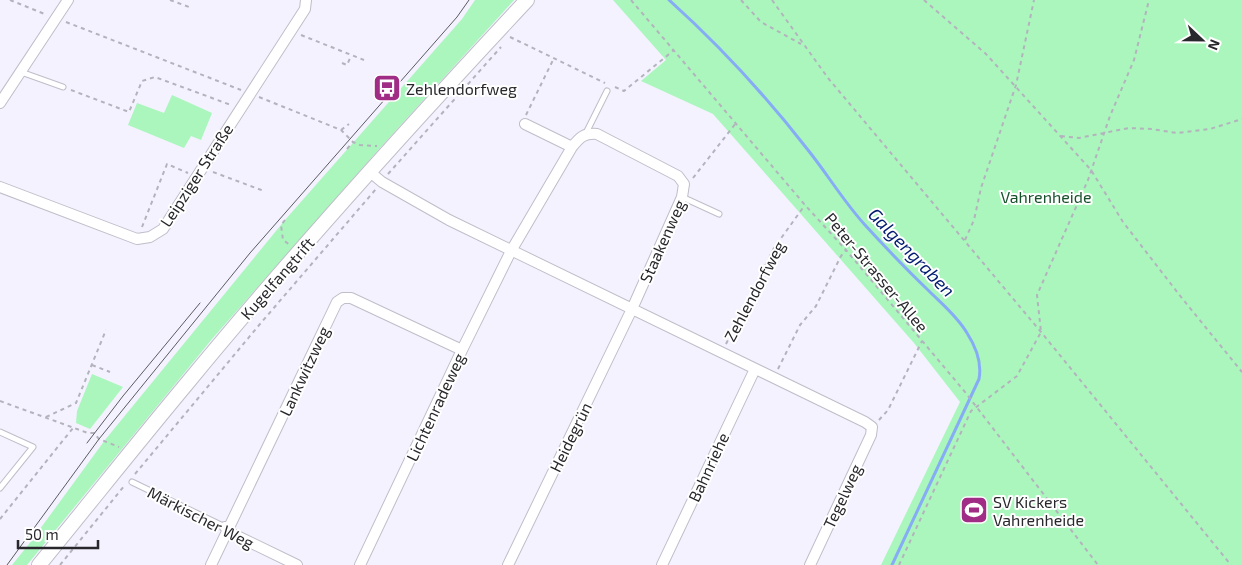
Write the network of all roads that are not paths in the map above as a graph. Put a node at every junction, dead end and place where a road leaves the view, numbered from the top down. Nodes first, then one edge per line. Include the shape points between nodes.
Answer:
1 (68, 0) edge
2 (306, 0) edge
3 (527, 0) edge
4 (20, 71) junction
5 (63, 87) road end
6 (607, 91) dead end
7 (0, 103) edge
8 (525, 124) road end
9 (586, 133) junction
10 (572, 147) junction
11 (370, 172) junction
12 (0, 187) edge
13 (682, 197) junction
14 (719, 214) dead end
15 (511, 251) junction
16 (632, 309) junction
17 (462, 350) junction
18 (755, 369) junction
19 (872, 427) joint
20 (0, 432) edge
21 (130, 482) road end
22 (0, 488) edge
23 (227, 528) junction
24 (39, 565) edge
25 (211, 565) edge
26 (297, 565) edge
27 (360, 565) edge
28 (508, 565) edge
29 (662, 565) edge
30 (810, 565) edge

1 - 4 street
2 - 12 street, Leipziger Straße via 305,9 164,229 150,237 137,239
3 - 11 street, Kugelfangtrift
4 - 5 lane
4 - 7 street
6 - 9 lane
8 - 10 street
9 - 10 street
9 - 13 street, Staakenweg via 597,134 678,176 684,184
10 - 15 street
11 - 15 street, Zehlendorfweg via 449,220
11 - 24 street, Kugelfangtrift via 189,380
13 - 14 lane
13 - 16 street, Staakenweg
15 - 16 street, Zehlendorfweg
15 - 17 street, Lichtenradeweg
16 - 18 street, Zehlendorfweg
16 - 28 street, Heidegrün
17 - 23 street, Lankwitzweg via 351,298 337,302
17 - 27 street, Lichtenradeweg
18 - 19 street, Zehlendorfweg
18 - 29 street, Bahnriehe
19 - 30 street, Tegelweg
20 - 22 lane via 33,447
21 - 23 lane, Märkischer Weg
23 - 25 street, Lankwitzweg
23 - 26 street, Märkischer Weg via 233,534

